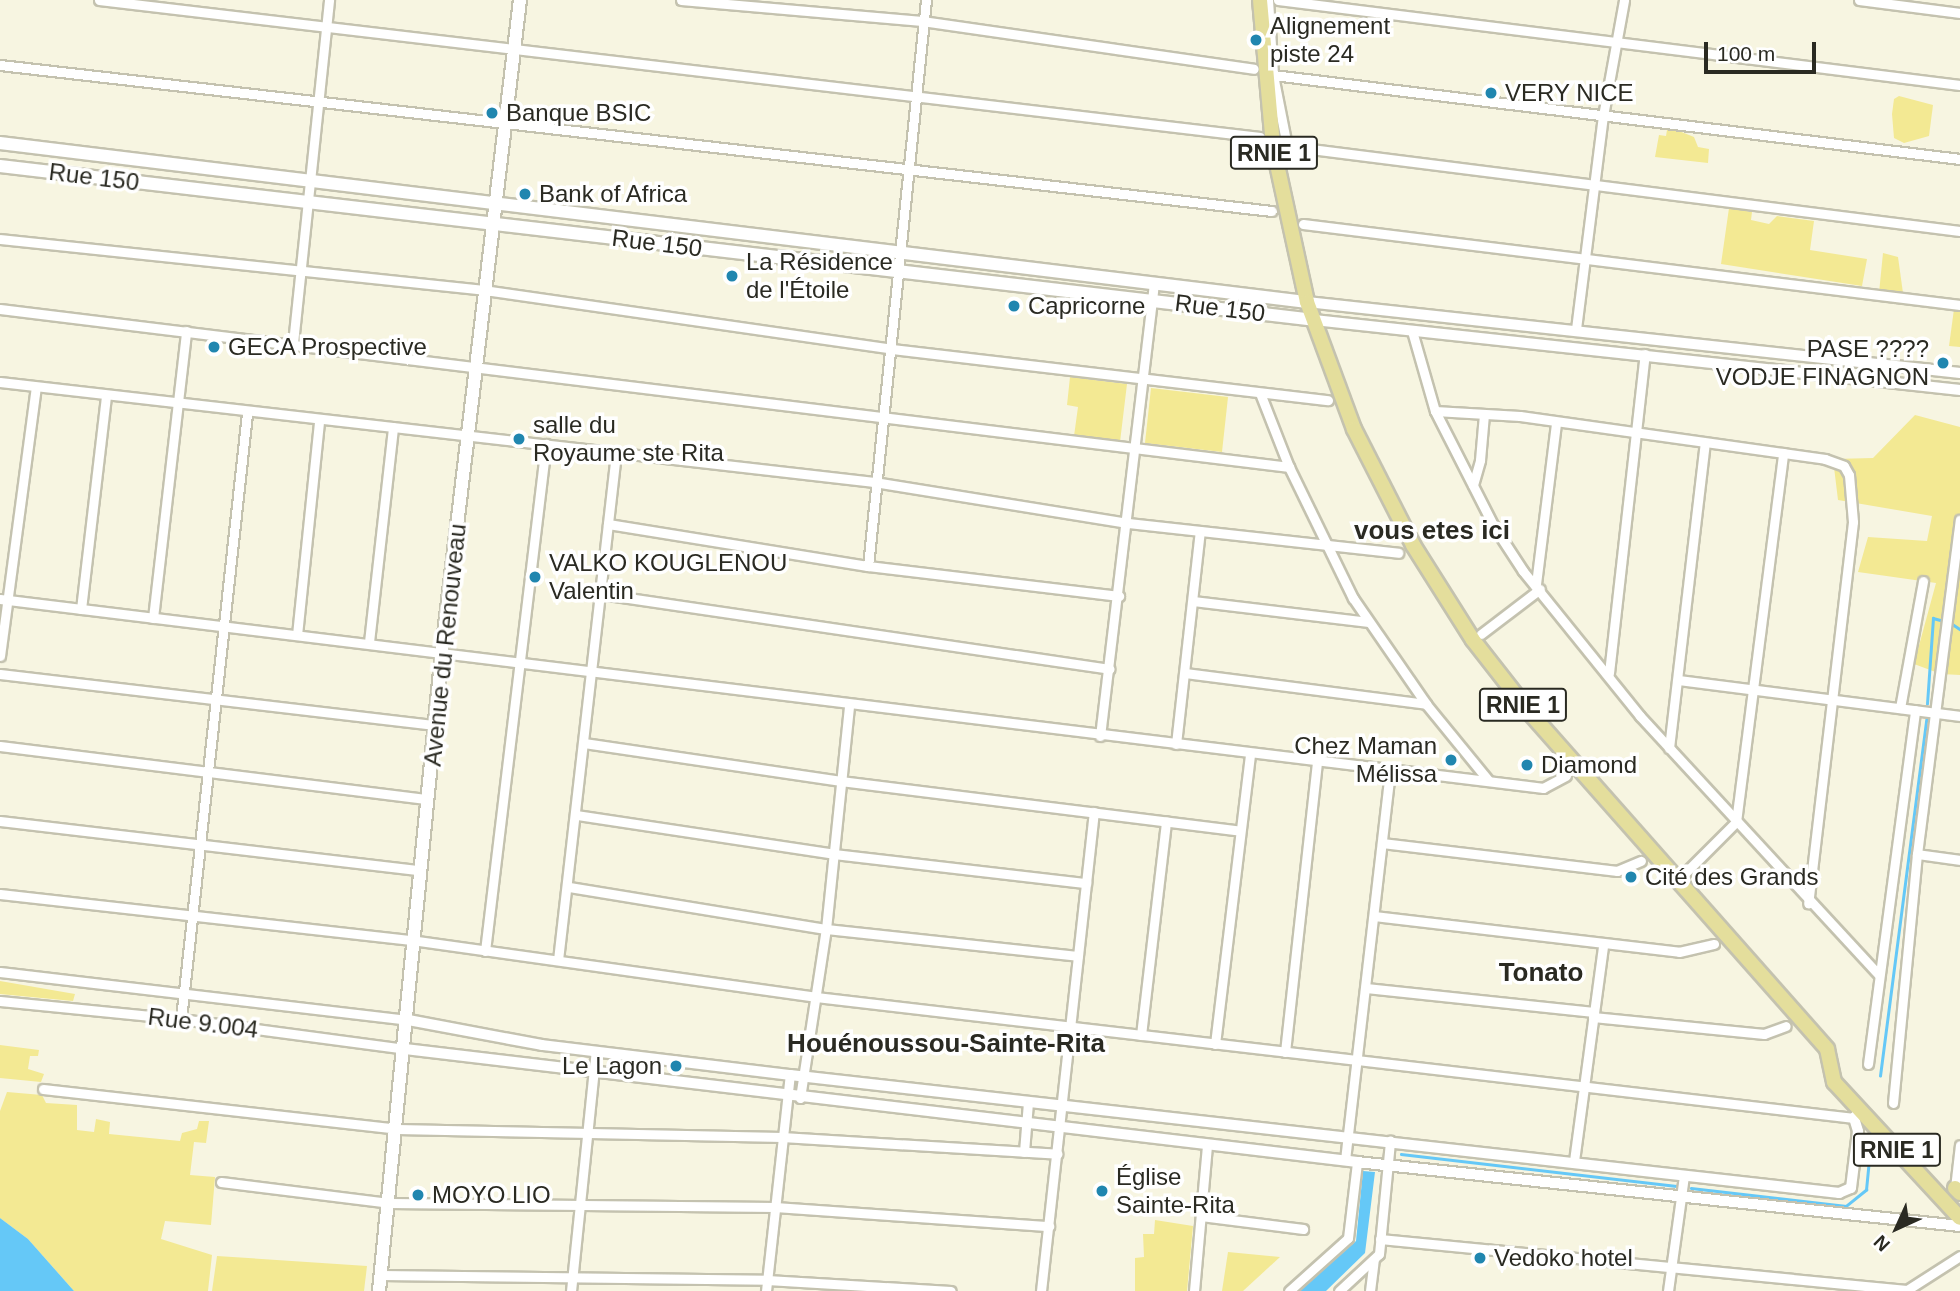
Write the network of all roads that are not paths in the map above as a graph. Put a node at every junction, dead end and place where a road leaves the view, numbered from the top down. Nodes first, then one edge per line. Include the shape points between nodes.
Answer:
1 (99, 0) edge
2 (329, 0) edge
3 (520, 0) edge
4 (681, 0) edge
5 (926, 0) edge
6 (1260, 0) edge
7 (1268, 0) edge
8 (1278, 0) edge
9 (1624, 0) edge
10 (1859, 0) edge
11 (1960, 13) edge
12 (922, 21) junction
13 (327, 28) junction
14 (1617, 44) junction
15 (514, 49) junction
16 (0, 65) edge
17 (1254, 69) dead end
18 (1273, 75) junction
19 (1960, 85) edge
20 (915, 93) junction
21 (317, 102) junction
22 (1603, 116) junction
23 (505, 121) junction
24 (1260, 137) dead end
25 (0, 143) edge
26 (1960, 159) edge
27 (0, 166) edge
28 (906, 167) junction
29 (308, 179) junction
30 (1594, 187) junction
31 (307, 201) junction
32 (496, 205) junction
33 (1272, 211) dead end
34 (494, 221) junction
35 (1303, 224) dead end
36 (693, 230) junction
37 (1960, 231) edge
38 (0, 239) edge
39 (691, 248) junction
40 (903, 252) junction
41 (1584, 260) junction
42 (299, 269) junction
43 (901, 270) junction
44 (1154, 283) junction
45 (484, 290) junction
46 (1152, 300) junction
47 (1307, 302) junction
48 (1960, 305) edge
49 (0, 309) edge
50 (1314, 320) junction
51 (1576, 329) junction
52 (186, 331) junction
53 (1412, 331) junction
54 (293, 343) junction
55 (892, 349) junction
56 (1645, 354) junction
57 (477, 366) junction
58 (1960, 373) edge
59 (1144, 379) junction
60 (0, 382) edge
61 (36, 387) junction
62 (1960, 390) edge
63 (1260, 393) junction
64 (106, 397) junction
65 (1328, 400) dead end
66 (176, 405) junction
67 (1435, 411) junction
68 (247, 413) junction
69 (1483, 414) junction
70 (885, 420) junction
71 (319, 421) junction
72 (1556, 423) junction
73 (393, 427) junction
74 (1636, 435) junction
75 (469, 436) junction
76 (1705, 443) junction
77 (546, 444) junction
78 (1136, 449) junction
79 (616, 453) junction
80 (1783, 453) junction
81 (1289, 467) junction
82 (874, 482) junction
83 (1473, 485) junction
84 (1960, 520) edge
85 (1128, 523) junction
86 (608, 524) junction
87 (1200, 531) junction
88 (1326, 545) junction
89 (1398, 553) dead end
90 (868, 566) junction
91 (1923, 582) dead end
92 (1538, 587) junction
93 (601, 594) junction
94 (1119, 596) junction
95 (4, 600) edge
96 (1193, 601) junction
97 (81, 609) junction
98 (153, 618) junction
99 (1369, 622) junction
100 (224, 628) junction
101 (1481, 634) dead end
102 (297, 635) junction
103 (369, 642) junction
104 (442, 651) junction
105 (0, 656) edge
106 (522, 662) junction
107 (1110, 669) junction
108 (591, 670) junction
109 (1185, 673) junction
110 (1609, 673) junction
111 (0, 674) edge
112 (1679, 680) junction
113 (1754, 689) junction
114 (216, 698) junction
115 (1832, 699) junction
116 (1426, 704) junction
117 (849, 707) junction
118 (1900, 708) junction
119 (1915, 710) junction
120 (1937, 714) junction
121 (1960, 716) edge
122 (435, 725) junction
123 (1100, 736) junction
124 (584, 743) junction
125 (1176, 744) junction
126 (0, 746) edge
127 (1669, 748) junction
128 (1250, 753) junction
129 (1317, 761) junction
130 (1390, 769) junction
131 (208, 773) junction
132 (1566, 776) dead end
133 (1488, 780) junction
134 (841, 781) junction
135 (428, 799) junction
136 (1094, 811) junction
137 (577, 815) junction
138 (0, 821) edge
139 (1166, 821) junction
140 (1736, 822) junction
141 (1240, 831) junction
142 (200, 843) junction
143 (1382, 843) junction
144 (834, 854) junction
145 (1917, 854) junction
146 (1960, 860) edge
147 (1641, 861) dead end
148 (419, 870) junction
149 (1684, 874) dead end
150 (1086, 883) junction
151 (569, 887) junction
152 (0, 894) edge
153 (1808, 902) junction
154 (192, 915) junction
155 (1374, 916) junction
156 (826, 929) junction
157 (411, 940) junction
158 (1714, 944) dead end
159 (1602, 946) junction
160 (485, 951) junction
161 (1078, 956) junction
162 (558, 960) junction
163 (0, 972) edge
164 (1880, 975) junction
165 (1366, 988) junction
166 (181, 990) junction
167 (816, 997) junction
168 (0, 1001) edge
169 (1594, 1014) junction
170 (181, 1019) junction
171 (403, 1019) junction
172 (1786, 1026) dead end
173 (1070, 1027) junction
174 (1141, 1035) junction
175 (406, 1044) junction
176 (1215, 1044) junction
177 (596, 1051) junction
178 (1285, 1052) junction
179 (1358, 1060) junction
180 (1868, 1064) dead end
181 (593, 1072) junction
182 (790, 1075) junction
183 (803, 1076) junction
184 (1584, 1086) junction
185 (43, 1089) dead end
186 (788, 1096) junction
187 (800, 1098) junction
188 (1028, 1102) junction
189 (1893, 1103) dead end
190 (1061, 1106) junction
191 (1857, 1114) junction
192 (1026, 1124) junction
193 (1058, 1127) junction
194 (397, 1129) junction
195 (589, 1133) junction
196 (1350, 1136) junction
197 (782, 1137) junction
198 (1390, 1141) junction
199 (1207, 1145) junction
200 (1960, 1145) edge
201 (1024, 1152) junction
202 (1057, 1154) junction
203 (1345, 1160) junction
204 (1574, 1161) junction
205 (1357, 1162) junction
206 (1387, 1166) junction
207 (1684, 1176) junction
208 (221, 1182) dead end
209 (1957, 1191) edge
210 (1681, 1198) junction
211 (389, 1203) junction
212 (581, 1206) junction
213 (775, 1207) junction
214 (1201, 1216) junction
215 (1960, 1218) edge
216 (1049, 1226) junction
217 (1960, 1226) edge
218 (1303, 1229) dead end
219 (1380, 1239) junction
220 (1960, 1256) edge
221 (1374, 1260) junction
222 (1671, 1264) junction
223 (381, 1275) junction
224 (573, 1278) junction
225 (767, 1280) junction
226 (1921, 1288) edge
227 (1906, 1290) edge
228 (379, 1291) edge
229 (571, 1291) edge
230 (766, 1291) edge
231 (951, 1291) edge
232 (1041, 1291) edge
233 (1194, 1291) edge
234 (1289, 1291) edge
235 (1339, 1291) edge
236 (1370, 1291) edge
237 (1668, 1291) edge

1 - 13 street
2 - 13 street
3 - 15 main road, Avenue du Renouveau
4 - 12 street
5 - 12 street
6 - 47 highway, RNIE 1 via 1273,146
7 - 18 street
8 - 14 street
9 - 14 street
10 - 11 street
12 - 17 street
12 - 20 street
13 - 15 street
13 - 21 street
14 - 19 street
14 - 22 street
15 - 20 street
15 - 23 main road, Avenue du Renouveau
16 - 21 street
18 - 22 street
18 - 30 street via 1287,146
20 - 24 street
20 - 28 street
21 - 23 street
21 - 29 street
22 - 26 street
22 - 30 street
23 - 28 street
23 - 32 main road, Avenue du Renouveau
25 - 29 main road, Rue 150
27 - 31 main road, Rue 150
28 - 33 street
28 - 40 street
29 - 31 street
29 - 32 main road, Rue 150
30 - 37 street
30 - 41 street
31 - 34 main road, Rue 150
31 - 42 street
32 - 34 main road, Avenue du Renouveau
32 - 36 main road, Rue 150
34 - 39 main road, Rue 150
34 - 45 main road, Avenue du Renouveau
35 - 41 street
36 - 39 main road
36 - 40 main road, Rue 150
38 - 42 street
39 - 43 main road, Rue 150
40 - 43 street
40 - 44 main road, Rue 150
41 - 48 street
41 - 51 street
42 - 45 street
42 - 54 street
43 - 46 main road, Rue 150
43 - 55 street
44 - 46 street
44 - 47 main road, Rue 150
45 - 55 street
45 - 57 main road, Avenue du Renouveau
46 - 50 main road, Rue 150
46 - 59 street
47 - 50 highway, RNIE 1
47 - 51 street
49 - 52 street
50 - 53 street
50 - 191 highway, RNIE 1 via 1365,454 1413,545 1473,640 1530,713 1827,1049 1834,1082
51 - 58 street
52 - 54 street
52 - 66 street
53 - 56 street
53 - 67 street
54 - 57 street
55 - 59 street
55 - 70 street
56 - 62 street
56 - 74 street
57 - 70 street
57 - 75 main road, Avenue du Renouveau
59 - 63 street
59 - 78 street
60 - 61 street
61 - 64 street
61 - 95 street
63 - 65 street
63 - 81 street
64 - 66 street
64 - 97 street
66 - 68 street
66 - 98 street
67 - 69 street
67 - 83 street
68 - 71 street
68 - 100 street
69 - 72 street
69 - 83 street
70 - 78 street
70 - 82 street
71 - 73 street
71 - 102 street
72 - 74 street
72 - 92 street
73 - 75 street
73 - 103 street
74 - 76 street
74 - 110 street
75 - 77 street
75 - 104 main road, Avenue du Renouveau
76 - 80 street
76 - 112 street
77 - 79 street
77 - 106 street
78 - 81 street
78 - 85 street
79 - 82 street
79 - 86 street
80 - 113 street
80 - 115 street via 1837,462 1849,475 1853,522
81 - 88 street
82 - 85 street
82 - 90 street
83 - 92 street via 1501,539
84 - 120 street
85 - 87 street
85 - 94 street
86 - 90 street
86 - 93 street
87 - 88 street
87 - 96 street
88 - 89 street
88 - 99 street
90 - 94 street
91 - 118 street
92 - 101 street
92 - 110 street
93 - 107 street
93 - 108 street
94 - 107 street
95 - 97 street
95 - 105 street
96 - 99 street
96 - 109 street
97 - 98 street
98 - 100 street
99 - 116 street
100 - 102 street
100 - 114 street
102 - 103 street
103 - 104 street
104 - 106 street
104 - 122 main road, Avenue du Renouveau
106 - 108 street
106 - 160 street
107 - 123 street
108 - 117 street
108 - 124 street
109 - 116 street
109 - 125 street
110 - 127 street
111 - 114 street
112 - 113 street
112 - 127 street
113 - 115 street
113 - 140 street
114 - 122 street
114 - 131 street
115 - 118 street
115 - 153 street
116 - 133 street
117 - 123 street
117 - 134 street
118 - 119 street
119 - 120 street
119 - 164 street
120 - 121 street
120 - 145 street
122 - 135 main road, Avenue du Renouveau
123 - 125 street
124 - 134 street
124 - 137 street
125 - 128 street
126 - 131 street
127 - 140 street
128 - 129 street
128 - 141 street
129 - 130 street
129 - 178 street
130 - 133 street
130 - 143 street
131 - 135 street
131 - 142 street
132 - 133 street via 1543,788
134 - 136 street
134 - 144 street
135 - 148 main road, Avenue du Renouveau
136 - 139 street
136 - 150 street
137 - 144 street
137 - 151 street
138 - 142 street
139 - 141 street
139 - 174 street
140 - 149 street
140 - 153 street
141 - 176 street
142 - 148 street
142 - 154 street
143 - 147 street via 1617,872
143 - 155 street
144 - 150 street
144 - 156 street
145 - 146 street
145 - 189 street
148 - 157 main road, Avenue du Renouveau
150 - 161 street
151 - 156 street
151 - 162 street
152 - 154 street
153 - 164 street
154 - 157 street
154 - 166 street
155 - 159 street
155 - 165 street
156 - 161 street
156 - 167 street
157 - 160 street
157 - 171 main road, Avenue du Renouveau
158 - 159 street via 1679,952
159 - 169 street
160 - 162 street
161 - 173 street
162 - 167 street
163 - 166 street, Rue 9.004
164 - 180 street
165 - 169 street
165 - 179 street
166 - 170 street
166 - 171 street, Rue 9.004
167 - 173 street
167 - 183 street
168 - 170 street, Rue 9.004
169 - 172 street via 1764,1034
169 - 184 street
170 - 175 street, Rue 9.004
171 - 175 main road, Avenue du Renouveau
171 - 177 street
173 - 174 street
173 - 190 street
174 - 176 street
175 - 181 street
175 - 194 main road, Avenue du Renouveau
176 - 178 street
177 - 181 street
177 - 182 street
178 - 179 street
179 - 184 street
179 - 196 street
181 - 186 street
181 - 195 street
182 - 183 street
182 - 186 street
183 - 187 street
183 - 188 street
184 - 191 street
184 - 204 street
185 - 194 street
186 - 187 street
186 - 197 street
187 - 192 street
188 - 190 street
188 - 192 street
190 - 193 street
190 - 196 street
191 - 207 street via 1851,1188 1844,1193
191 - 215 highway, RNIE 1
192 - 193 street
192 - 201 street
193 - 199 street
193 - 202 street
194 - 195 street
194 - 211 main road, Avenue du Renouveau
195 - 197 street
195 - 212 street
196 - 198 street
196 - 203 street
197 - 201 street
197 - 213 street
198 - 204 street
198 - 206 street
199 - 203 street
199 - 214 street
200 - 209 street
201 - 202 street
202 - 216 street
203 - 205 street
204 - 207 street
205 - 206 street
205 - 234 street via 1348,1238
206 - 210 street
206 - 219 street
207 - 210 street
208 - 211 street
210 - 217 street
210 - 222 street
211 - 212 street
211 - 223 main road, Avenue du Renouveau
212 - 213 street
212 - 224 street
213 - 216 street
213 - 225 street
214 - 218 street
214 - 233 street
216 - 232 street
219 - 221 street
219 - 222 street
220 - 226 street
221 - 235 street
221 - 236 street
222 - 227 street
222 - 237 street
223 - 224 street
223 - 228 main road, Avenue du Renouveau
224 - 225 street
224 - 229 street
225 - 230 street
225 - 231 street
226 - 227 street

